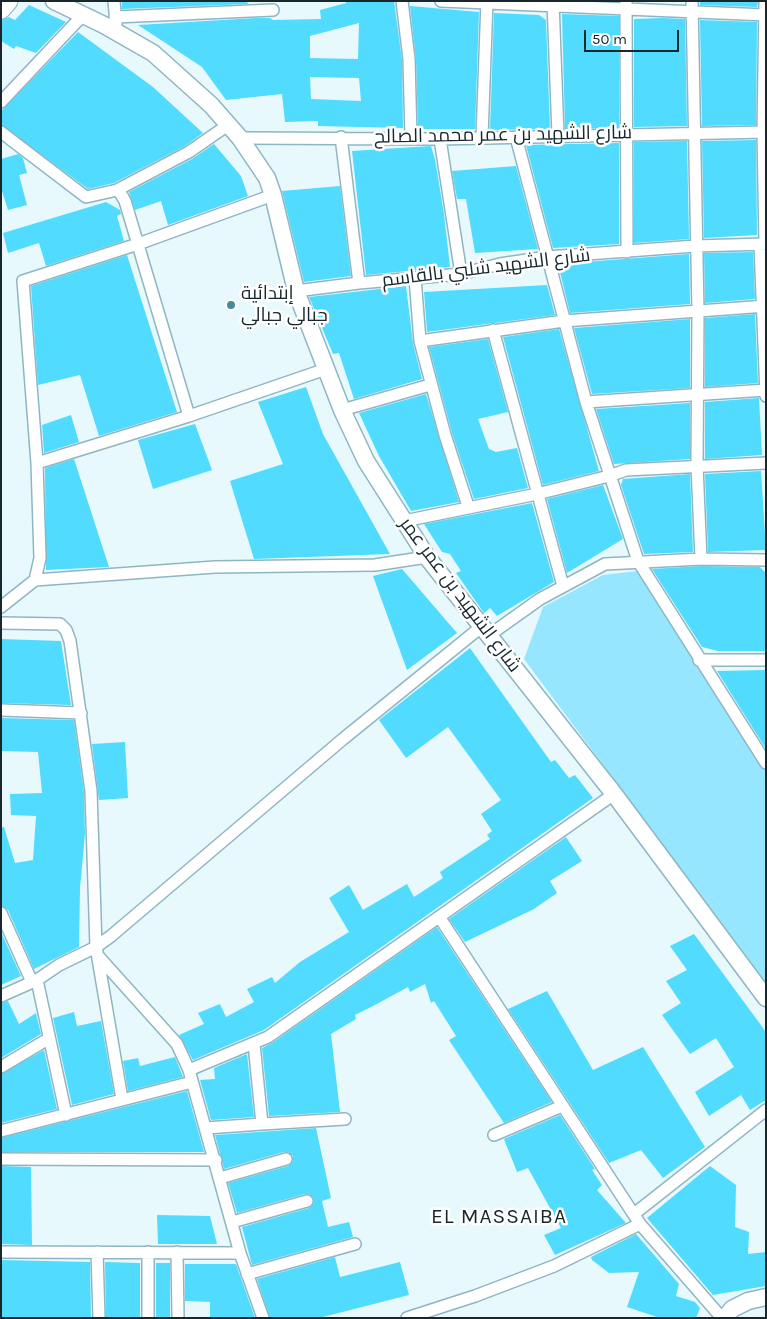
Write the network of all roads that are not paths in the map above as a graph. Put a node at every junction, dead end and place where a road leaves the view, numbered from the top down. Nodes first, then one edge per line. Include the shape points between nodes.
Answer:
1 (8, 1) edge
2 (54, 1) edge
3 (114, 1) edge
4 (402, 1) edge
5 (441, 1) edge
6 (692, 1) edge
7 (765, 1) edge
8 (487, 2) edge
9 (553, 4) edge
10 (626, 6) edge
11 (1, 9) edge
12 (273, 10) dead end
13 (692, 14) junction
14 (83, 15) junction
15 (765, 16) edge
16 (116, 25) junction
17 (1, 102) edge
18 (228, 125) junction
19 (1, 132) edge
20 (764, 132) edge
21 (625, 133) junction
22 (694, 133) junction
23 (558, 135) junction
24 (341, 137) junction
25 (482, 137) junction
26 (516, 137) junction
27 (240, 138) junction
28 (411, 138) junction
29 (440, 139) junction
30 (117, 190) junction
31 (273, 195) junction
32 (138, 244) junction
33 (764, 244) edge
34 (695, 246) junction
35 (628, 252) junction
36 (548, 257) junction
37 (461, 274) junction
38 (415, 278) junction
39 (359, 283) junction
40 (296, 291) junction
41 (764, 306) edge
42 (698, 312) junction
43 (564, 321) junction
44 (492, 330) junction
45 (420, 340) junction
46 (326, 369) junction
47 (430, 385) junction
48 (766, 390) edge
49 (698, 396) junction
50 (766, 397) edge
51 (586, 402) junction
52 (342, 410) junction
53 (189, 416) junction
54 (37, 463) junction
55 (766, 463) edge
56 (698, 465) junction
57 (609, 476) junction
58 (537, 494) junction
59 (468, 506) junction
60 (404, 521) junction
61 (427, 557) junction
62 (701, 559) junction
63 (766, 560) edge
64 (638, 561) junction
65 (35, 580) junction
66 (563, 586) junction
67 (1, 607) edge
68 (1, 623) edge
69 (484, 631) junction
70 (699, 660) junction
71 (766, 660) edge
72 (1, 710) edge
73 (81, 713) junction
74 (766, 764) edge
75 (614, 794) junction
76 (1, 913) edge
77 (440, 918) junction
78 (97, 951) junction
79 (34, 981) junction
80 (1, 996) edge
81 (766, 998) edge
82 (48, 1039) junction
83 (254, 1044) junction
84 (1, 1067) edge
85 (189, 1070) junction
86 (192, 1082) junction
87 (122, 1099) junction
88 (562, 1106) junction
89 (766, 1110) edge
90 (66, 1114) junction
91 (344, 1119) dead end
92 (262, 1124) junction
93 (206, 1128) junction
94 (1, 1131) edge
95 (494, 1134) dead end
96 (1, 1159) edge
97 (286, 1159) dead end
98 (216, 1160) junction
99 (220, 1178) junction
100 (308, 1201) dead end
101 (634, 1214) junction
102 (232, 1222) junction
103 (640, 1224) junction
104 (355, 1244) dead end
105 (1, 1252) edge
106 (97, 1252) junction
107 (148, 1252) junction
108 (177, 1252) junction
109 (240, 1253) junction
110 (247, 1274) junction
111 (766, 1297) edge
112 (99, 1318) edge
113 (148, 1318) edge
114 (178, 1318) edge
115 (263, 1318) edge
116 (407, 1318) edge
117 (723, 1318) edge

1 - 11 main road
2 - 14 street, شارع الشهيد بن عمر عمر
3 - 16 street
4 - 28 street via 409,59
5 - 8 street
6 - 13 street
7 - 15 street
8 - 9 street
8 - 25 street
9 - 10 street
9 - 23 street
10 - 13 street
10 - 21 street
12 - 16 street
13 - 15 street
13 - 22 street
14 - 16 street, شارع الشهيد بن عمر عمر
14 - 17 street
15 - 20 street
16 - 18 street, شارع الشهيد بن عمر عمر via 205,99
18 - 27 street, شارع الشهيد بن عمر عمر
18 - 30 street via 189,152
19 - 30 street via 86,197
20 - 22 street, شارع الشهيد بن عمر محمد الصالح
20 - 33 street
21 - 22 street, شارع الشهيد بن عمر محمد الصالح
21 - 23 street, شارع الشهيد بن عمر محمد الصالح
21 - 35 street
22 - 34 street
23 - 26 street, شارع الشهيد بن عمر محمد الصالح
24 - 27 street, شارع الشهيد بن عمر محمد الصالح
24 - 28 street, شارع الشهيد بن عمر محمد الصالح
24 - 39 street
25 - 26 street, شارع الشهيد بن عمر محمد الصالح
25 - 29 street, شارع الشهيد بن عمر محمد الصالح
26 - 36 street
27 - 31 street, شارع الشهيد بن عمر عمر via 267,178
28 - 29 street, شارع الشهيد بن عمر محمد الصالح
29 - 37 street
30 - 32 street via 125,201
31 - 32 street
31 - 40 street, شارع الشهيد بن عمر عمر
32 - 53 street
32 - 54 street via 23,281
33 - 34 street, شارع الشهيد شلبي بالقاسم
33 - 41 street
34 - 35 street, شارع الشهيد شلبي بالقاسم
34 - 42 street
35 - 36 street, شارع الشهيد شلبي بالقاسم
36 - 37 street, شارع الشهيد شلبي بالقاسم
36 - 43 street
37 - 38 street, شارع الشهيد شلبي بالقاسم
38 - 39 street, شارع الشهيد شلبي بالقاسم
38 - 45 street
39 - 40 street, شارع الشهيد شلبي بالقاسم
40 - 46 street, شارع الشهيد بن عمر عمر
41 - 42 street
41 - 48 street
42 - 43 street
42 - 49 street
43 - 44 street
43 - 51 street
44 - 45 street
44 - 58 street
45 - 47 street
46 - 52 street, شارع الشهيد بن عمر عمر
46 - 53 street
47 - 52 street
47 - 59 street
48 - 49 street
48 - 50 street
49 - 51 street
49 - 56 street
51 - 57 street
52 - 60 street, شارع الشهيد بن عمر عمر via 366,461
53 - 54 street
54 - 65 street via 40,558
55 - 56 street
56 - 57 street via 626,470
56 - 62 street
57 - 58 street
57 - 64 street
58 - 59 street
58 - 66 street
59 - 60 street
60 - 61 street, شارع الشهيد بن عمر عمر
61 - 65 street via 375,565 215,567
61 - 69 street, شارع الشهيد بن عمر عمر
62 - 63 street
62 - 64 street
64 - 66 street via 605,564
64 - 70 street
65 - 67 street
66 - 69 street
68 - 73 street via 62,626 70,640
69 - 75 street, شارع الشهيد بن عمر عمر
69 - 78 street via 336,745
70 - 71 street
70 - 74 street
72 - 73 street
73 - 78 street via 91,791
75 - 77 street
75 - 81 street, شارع الشهيد بن عمر عمر
76 - 79 street
77 - 83 street
77 - 88 street
78 - 79 street via 59,965
78 - 85 street via 177,1044
78 - 87 street
79 - 80 street
79 - 82 street
82 - 84 street
82 - 90 street
83 - 85 street
83 - 92 street
85 - 86 street
86 - 87 street
86 - 93 street
87 - 90 street
88 - 95 street
88 - 101 street
89 - 101 street
90 - 94 street
91 - 92 street
92 - 93 street
93 - 98 street
96 - 98 street
97 - 99 street
98 - 99 street
99 - 102 street
100 - 102 street
101 - 103 street
102 - 109 street
103 - 116 street via 554,1266
103 - 117 street
104 - 110 street
105 - 106 street
106 - 107 street
106 - 112 street
107 - 108 street
107 - 113 street
108 - 109 street
108 - 114 street
109 - 110 street
110 - 115 street
111 - 117 street via 748,1301

